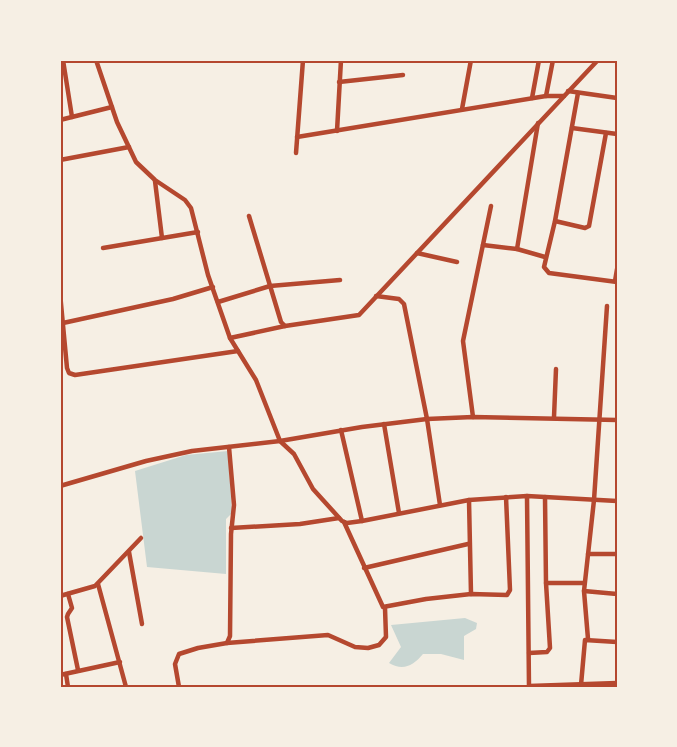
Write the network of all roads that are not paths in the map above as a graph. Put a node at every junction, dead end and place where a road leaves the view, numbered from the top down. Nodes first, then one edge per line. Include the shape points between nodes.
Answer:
1 (63, 60) edge
2 (96, 60) edge
3 (303, 60) edge
4 (341, 60) edge
5 (471, 60) edge
6 (538, 60) edge
7 (553, 60) edge
8 (598, 60) edge
9 (403, 75) dead end
10 (339, 82) junction
11 (578, 93) junction
12 (566, 94) junction
13 (546, 96) junction
14 (531, 98) junction
15 (617, 98) edge
16 (112, 107) junction
17 (462, 109) junction
18 (72, 117) junction
19 (60, 120) edge
20 (538, 123) junction
21 (572, 128) junction
22 (337, 130) junction
23 (606, 133) junction
24 (617, 134) edge
25 (297, 137) junction
26 (129, 147) junction
27 (296, 153) dead end
28 (60, 160) edge
29 (155, 180) junction
30 (491, 206) dead end
31 (249, 216) dead end
32 (555, 221) junction
33 (198, 232) junction
34 (162, 238) junction
35 (483, 245) junction
36 (103, 248) dead end
37 (517, 249) junction
38 (417, 253) junction
39 (545, 257) junction
40 (458, 262) dead end
41 (617, 268) edge
42 (340, 280) dead end
43 (616, 282) edge
44 (270, 286) junction
45 (213, 287) junction
46 (60, 293) edge
47 (376, 296) junction
48 (218, 302) junction
49 (607, 306) dead end
50 (63, 323) junction
51 (285, 326) junction
52 (230, 338) junction
53 (238, 351) junction
54 (556, 369) dead end
55 (473, 417) junction
56 (554, 417) junction
57 (427, 419) junction
58 (599, 419) junction
59 (617, 420) edge
60 (384, 424) junction
61 (341, 430) junction
62 (280, 441) junction
63 (228, 447) junction
64 (60, 486) edge
65 (527, 496) junction
66 (506, 497) junction
67 (545, 497) junction
68 (469, 500) junction
69 (594, 500) junction
70 (617, 501) edge
71 (440, 505) junction
72 (399, 513) junction
73 (339, 518) junction
74 (362, 521) junction
75 (344, 522) junction
76 (231, 528) junction
77 (141, 538) dead end
78 (468, 544) junction
79 (129, 552) junction
80 (588, 554) junction
81 (617, 554) edge
82 (364, 568) junction
83 (546, 583) junction
84 (584, 583) junction
85 (98, 584) junction
86 (584, 591) junction
87 (68, 594) junction
88 (471, 594) junction
89 (617, 594) edge
90 (60, 596) edge
91 (385, 608) junction
92 (142, 624) dead end
93 (588, 639) junction
94 (617, 642) edge
95 (227, 643) junction
96 (530, 653) junction
97 (120, 662) junction
98 (78, 670) junction
99 (63, 674) edge
100 (617, 683) edge
101 (529, 686) edge
102 (580, 686) edge
103 (68, 687) edge
104 (126, 687) edge
105 (179, 687) edge

1 - 18 street
2 - 16 street
3 - 25 street
4 - 10 street
5 - 17 street
6 - 14 street
7 - 13 street
8 - 12 street
9 - 10 street
10 - 22 street
11 - 12 street
11 - 15 street
11 - 21 street
12 - 13 street
12 - 20 street
13 - 14 street
14 - 17 street
16 - 18 street
16 - 26 street
17 - 22 street
18 - 19 street
20 - 37 street
20 - 38 street
21 - 23 street
21 - 32 street
22 - 25 street
23 - 24 street
23 - 32 street via 589,226
25 - 27 street
26 - 28 street
26 - 29 street via 140,167
29 - 33 street via 185,200
29 - 34 street
30 - 35 street
31 - 44 street
32 - 39 street
33 - 34 street
33 - 45 street
34 - 36 street
35 - 37 street
35 - 55 street via 463,341
37 - 39 street
38 - 40 street
38 - 47 street
39 - 43 street via 544,267 549,273
41 - 43 street
42 - 44 street
44 - 48 street
44 - 51 street
45 - 48 street
45 - 50 street
46 - 50 street
47 - 51 street via 356,316
47 - 57 street via 399,299 404,304
48 - 52 street
49 - 58 street
50 - 53 street via 67,368 75,375
51 - 52 street
52 - 53 street
53 - 62 street via 256,380
54 - 56 street
55 - 56 street
55 - 57 street
56 - 58 street
57 - 60 street
57 - 71 street
58 - 59 street
58 - 69 street
60 - 61 street
60 - 72 street
61 - 62 street
61 - 74 street
62 - 63 street
62 - 73 street via 294,453 312,489
63 - 64 street via 146,461
63 - 76 street via 234,502
65 - 66 street
65 - 67 street
65 - 96 street
66 - 68 street
66 - 88 street via 509,594
67 - 69 street
67 - 83 street
68 - 71 street
68 - 78 street
69 - 70 street
69 - 80 street
71 - 72 street
72 - 74 street
73 - 75 street
73 - 76 street
74 - 75 street
75 - 82 street
76 - 95 street
77 - 79 street
78 - 82 street
78 - 88 street
79 - 85 street
79 - 92 street
80 - 81 street
80 - 84 street
82 - 91 street
83 - 84 street
83 - 96 street via 550,650
84 - 86 street
85 - 87 street
85 - 97 street
86 - 89 street
86 - 93 street
87 - 90 street
87 - 98 street via 72,609 67,616
88 - 91 street
91 - 95 street via 386,637 374,647 356,647 328,635
93 - 94 street
93 - 102 street via 584,643
95 - 105 street via 179,654 175,664
96 - 101 street
97 - 98 street
97 - 104 street
98 - 99 street
99 - 103 street
100 - 102 street
101 - 102 street

